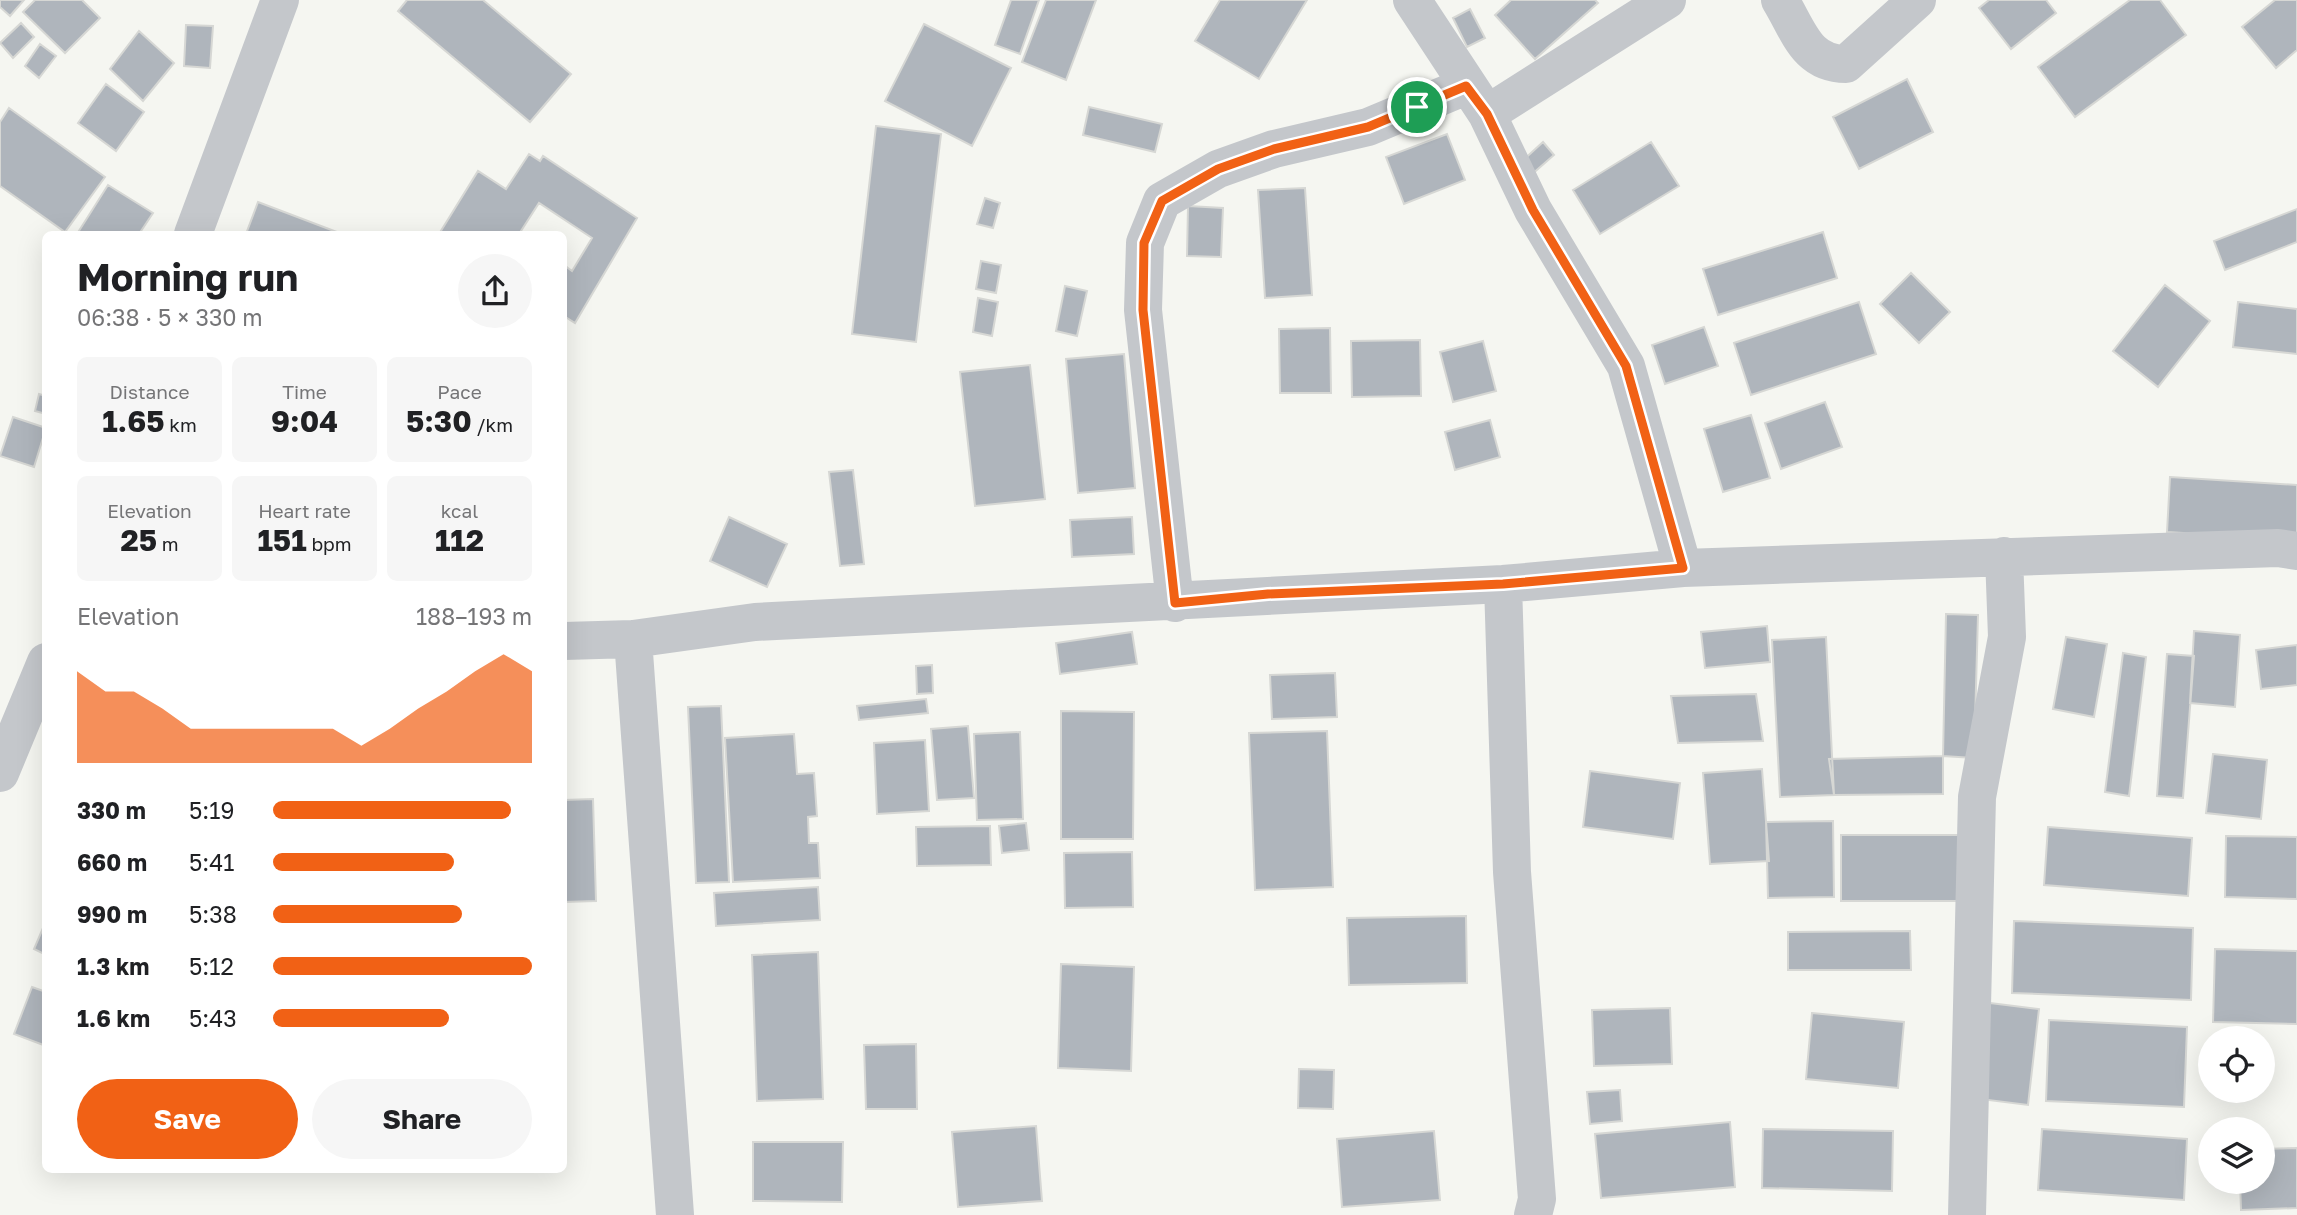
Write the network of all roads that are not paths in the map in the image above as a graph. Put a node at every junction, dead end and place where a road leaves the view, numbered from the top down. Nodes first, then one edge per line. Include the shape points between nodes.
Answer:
1 (280, 0) edge
2 (1412, 0) edge
3 (1667, 0) edge
4 (1780, 0) edge
5 (1917, 0) edge
6 (1477, 100) junction
7 (194, 231) edge
8 (2297, 551) edge
9 (2004, 556) junction
10 (1683, 568) junction
11 (1503, 584) junction
12 (1175, 603) junction
13 (633, 639) junction
14 (567, 641) edge
15 (42, 677) edge
16 (0, 773) edge
17 (675, 1215) edge
18 (1533, 1215) edge
19 (1967, 1215) edge

1 - 7 street
2 - 6 street
3 - 6 street
4 - 5 street via 1815,57 1830,64 1846,64
6 - 10 street via 1533,210 1626,366
6 - 12 street via 1274,149 1218,169 1162,201 1144,243 1143,310
8 - 9 street
9 - 10 street
9 - 19 street via 2007,637 1977,797
10 - 11 street
11 - 12 street via 1268,594
11 - 18 street via 1512,872 1537,1199
12 - 13 street via 755,622
13 - 14 street
13 - 17 street
15 - 16 street

